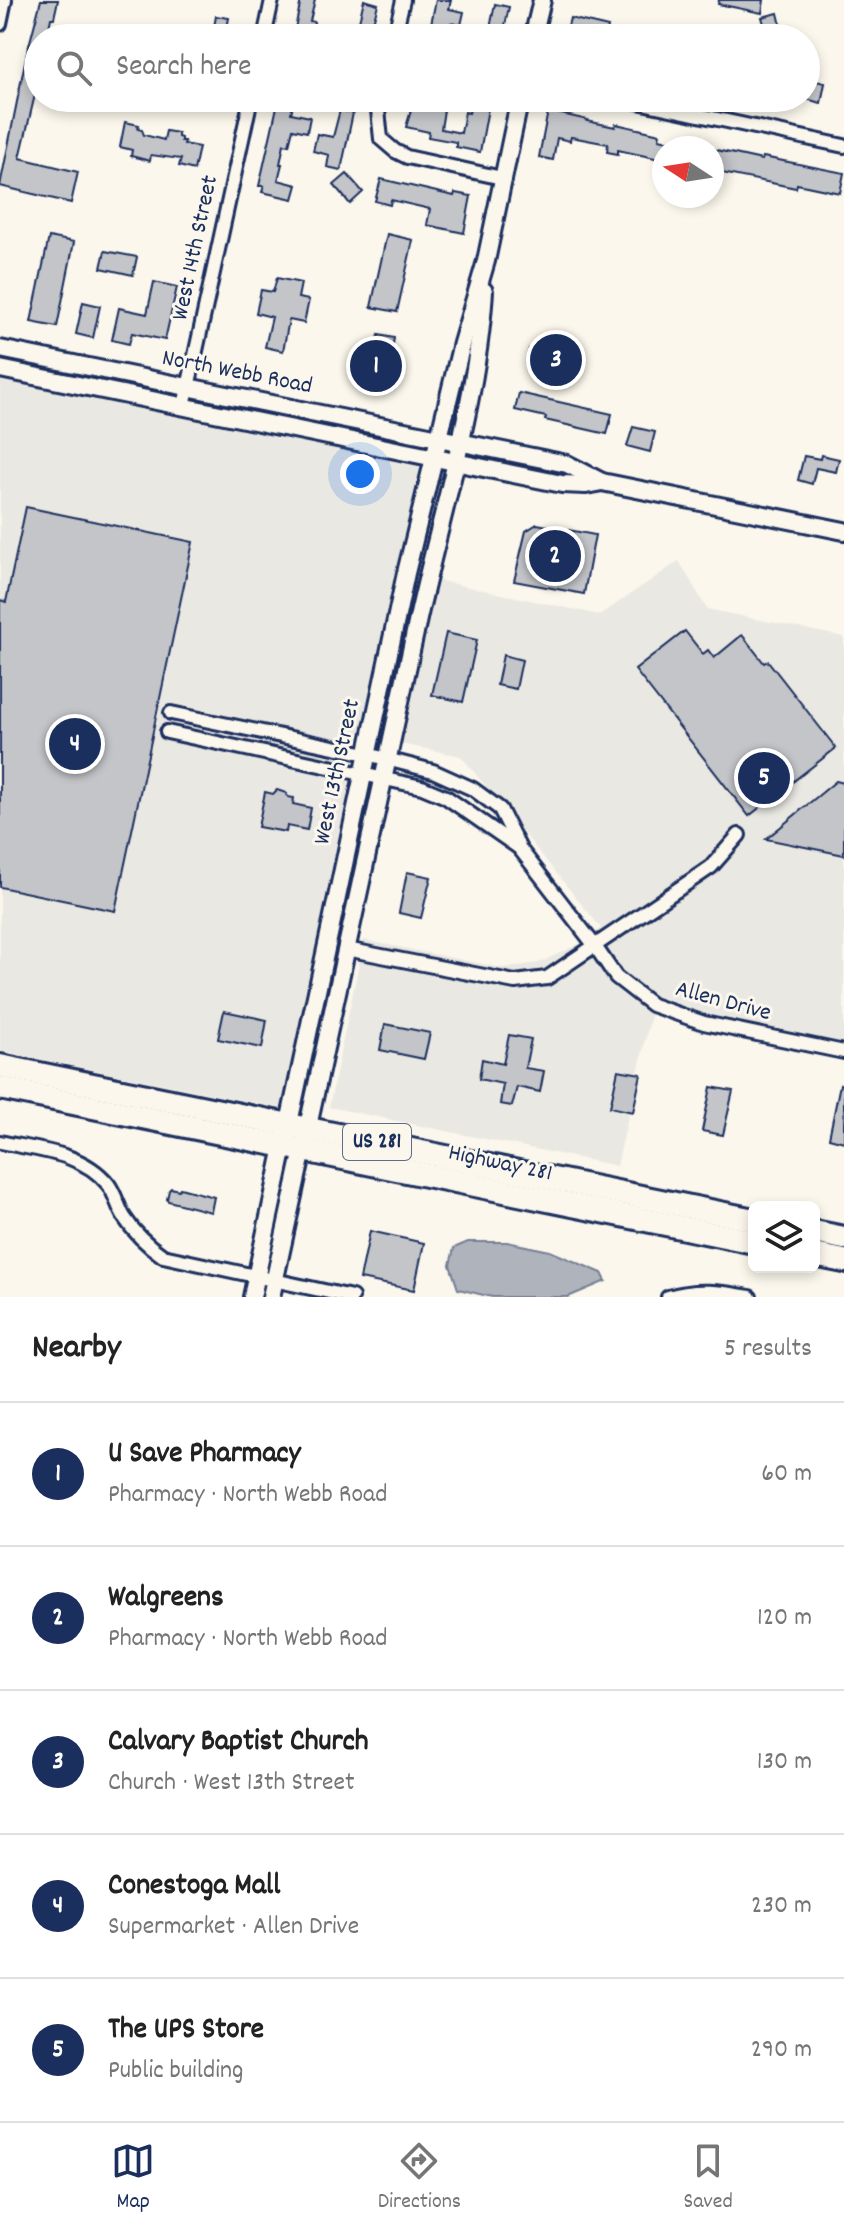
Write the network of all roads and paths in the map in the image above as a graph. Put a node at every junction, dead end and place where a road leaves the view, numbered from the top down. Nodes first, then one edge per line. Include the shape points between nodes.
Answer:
1 (5, 0) edge
2 (272, 0) edge
3 (403, 0) edge
4 (542, 0) edge
5 (0, 24) edge
6 (267, 24) edge
7 (397, 24) edge
8 (536, 24) edge
9 (248, 112) edge
10 (378, 112) edge
11 (517, 112) edge
12 (685, 112) edge
13 (844, 146) edge
14 (502, 178) junction
15 (486, 261) junction
16 (0, 349) edge
17 (0, 369) edge
18 (188, 388) junction
19 (184, 406) junction
20 (440, 437) junction
21 (460, 441) junction
22 (434, 459) junction
23 (456, 463) junction
24 (602, 482) junction
25 (844, 531) edge
26 (171, 713) dead end
27 (167, 732) dead end
28 (367, 754) junction
29 (388, 759) junction
30 (362, 774) junction
31 (383, 779) junction
32 (739, 835) dead end
33 (520, 849) junction
34 (595, 946) junction
35 (346, 949) junction
36 (844, 1052) edge
37 (0, 1066) edge
38 (0, 1088) edge
39 (295, 1137) junction
40 (0, 1142) edge
41 (748, 1219) edge
42 (820, 1233) edge
43 (844, 1238) edge
44 (748, 1241) edge
45 (820, 1256) edge
46 (844, 1261) edge
47 (256, 1277) junction
48 (272, 1289) edge
49 (252, 1297) edge
50 (352, 1297) edge
51 (668, 1297) edge
52 (750, 1297) edge

1 - 5 street
2 - 6 street
3 - 7 street
4 - 8 main road
9 - 18 street, West 14th Street
10 - 14 street via 381,139 395,151
11 - 14 main road, West 13th Street
12 - 13 street
14 - 15 main road, West 13th Street
15 - 20 main road, West 13th Street
15 - 21 main road, West 13th Street via 482,329
16 - 18 main road, North Webb Road
17 - 19 main road, North Webb Road
18 - 19 street, West 14th Street
18 - 20 main road, North Webb Road
19 - 22 main road, North Webb Road
20 - 21 main road, North Webb Road
20 - 22 main road, West 13th Street
21 - 23 main road, West 13th Street
21 - 24 main road, North Webb Road via 567,464
22 - 23 main road, North Webb Road
22 - 28 main road, West 13th Street
23 - 24 main road, North Webb Road via 562,484
23 - 29 main road, West 13th Street
24 - 25 main road, North Webb Road
26 - 28 street, Allen Drive
27 - 30 street, Allen Drive
28 - 29 street, Allen Drive
28 - 30 main road, West 13th Street
29 - 31 main road, West 13th Street
29 - 33 street, Allen Drive via 473,789 500,809
30 - 31 street, Allen Drive
30 - 39 main road, West 13th Street
31 - 33 street, Allen Drive via 446,797
31 - 35 main road, West 13th Street
32 - 34 street via 711,867
33 - 34 street, Allen Drive
34 - 35 street via 547,978 515,982
34 - 36 street, Allen Drive via 616,977 652,1005 704,1023
35 - 39 main road, West 13th Street
37 - 39 highway, Highway 281 / US 281
38 - 39 highway, Highway 281 / US 281
39 - 41 highway, Highway 281 / US 281
39 - 44 highway, Highway 281 / US 281
39 - 47 main road, West 13th Street
39 - 48 main road, West 13th Street
40 - 47 street via 67,1156 93,1169 110,1186 143,1242 163,1256
42 - 43 highway
45 - 46 highway
47 - 48 street
47 - 49 main road, West 13th Street
48 - 50 street
51 - 52 street via 701,1290

